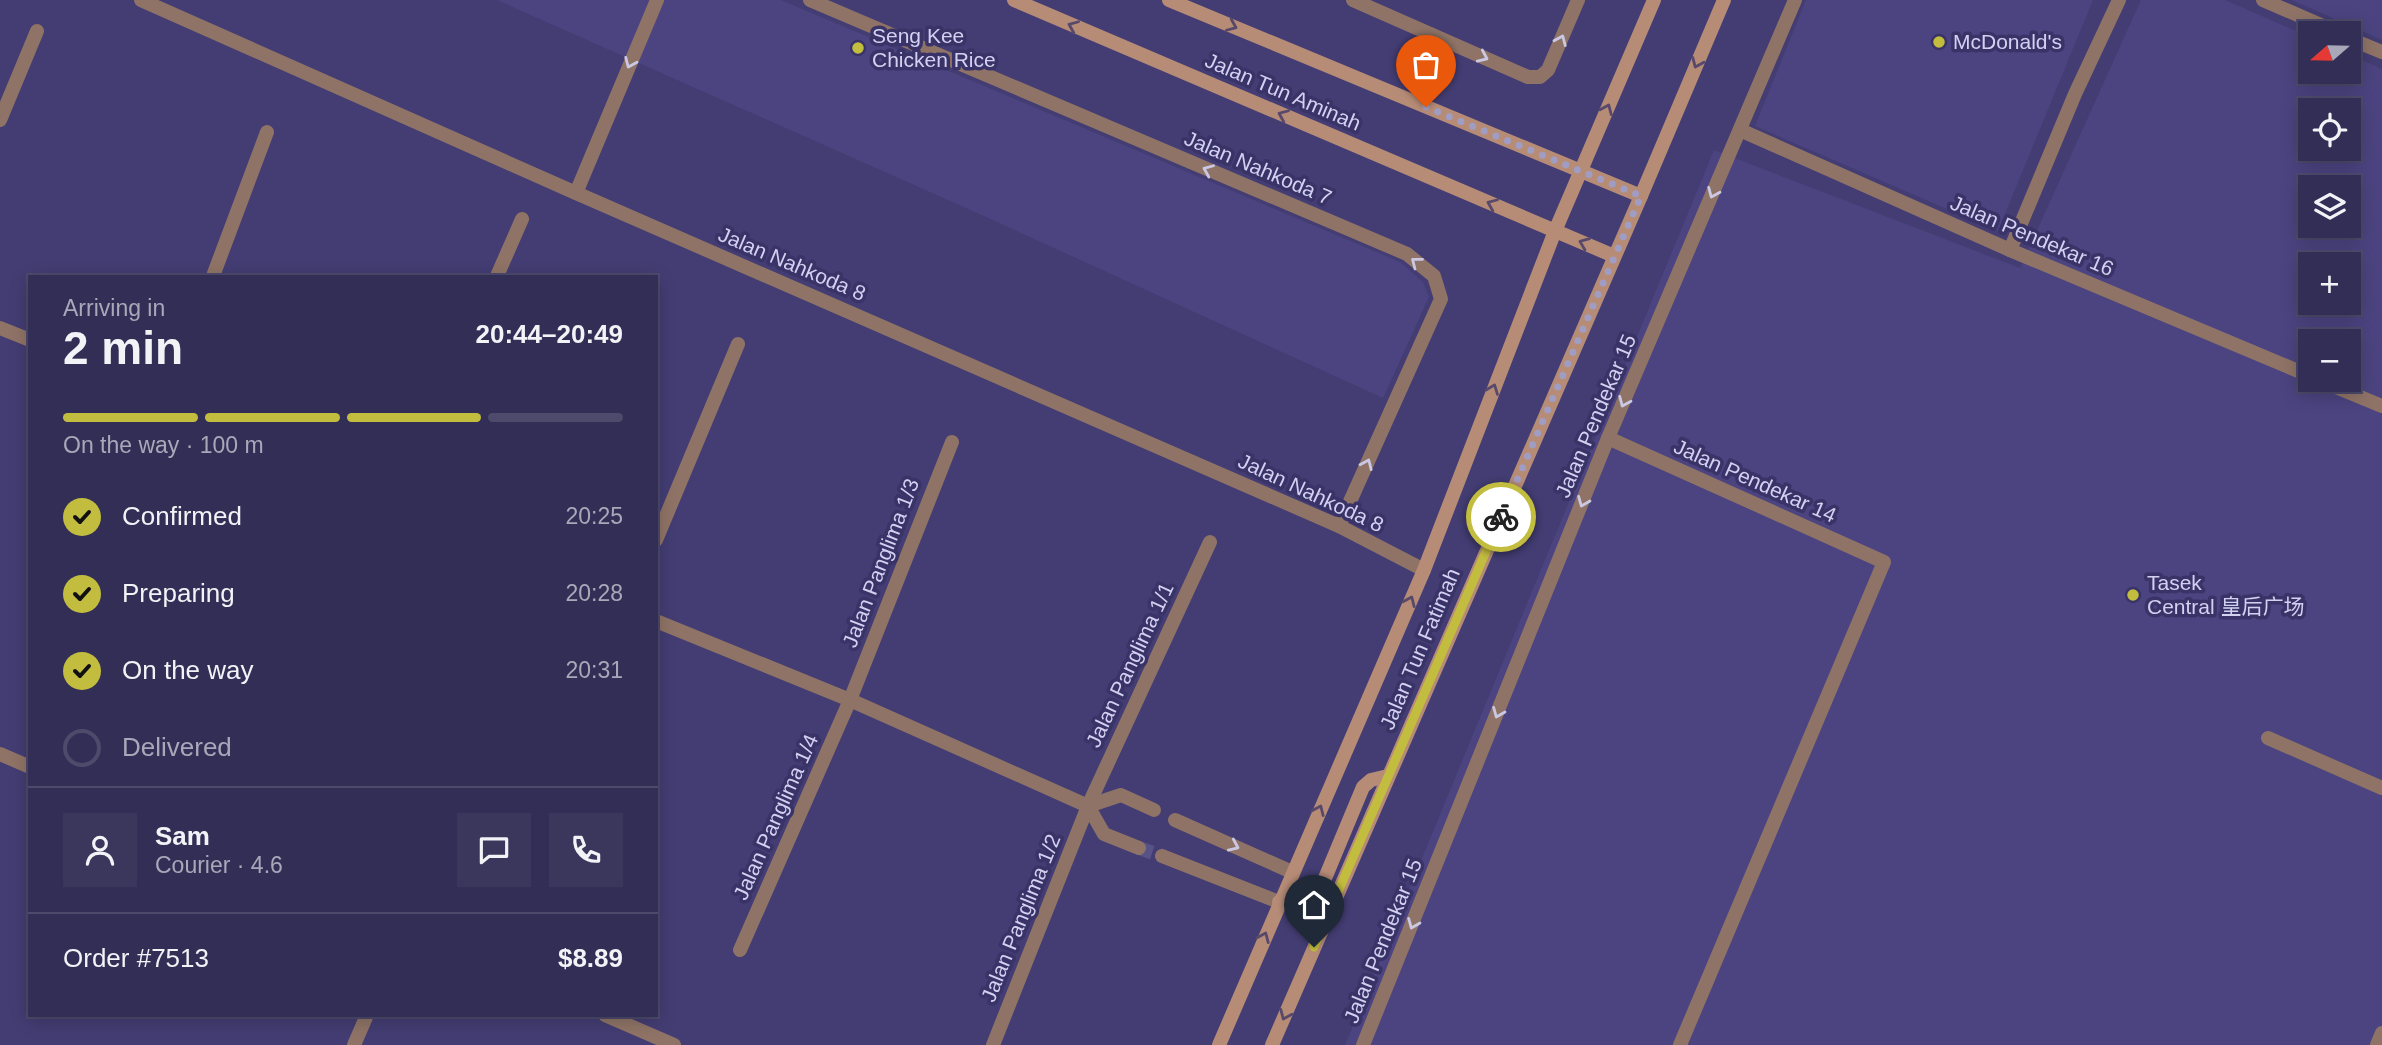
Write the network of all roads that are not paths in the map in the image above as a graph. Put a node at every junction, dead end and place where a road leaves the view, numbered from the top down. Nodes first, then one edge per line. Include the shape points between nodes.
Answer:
1 (142, 0) edge
2 (657, 0) edge
3 (810, 0) edge
4 (1014, 0) edge
5 (1168, 0) edge
6 (1353, 0) edge
7 (1578, 0) edge
8 (1654, 0) edge
9 (1724, 0) edge
10 (1795, 0) edge
11 (2119, 0) edge
12 (2263, 0) edge
13 (2311, 21) edge
14 (37, 30) dead end
15 (2361, 43) edge
16 (2382, 52) edge
17 (0, 120) edge
18 (1740, 130) junction
19 (267, 132) dead end
20 (1580, 171) junction
21 (576, 193) junction
22 (1641, 196) junction
23 (522, 219) dead end
24 (1555, 231) junction
25 (2010, 250) junction
26 (1614, 256) junction
27 (213, 275) edge
28 (497, 275) edge
29 (0, 328) edge
30 (28, 339) edge
31 (738, 344) dead end
32 (2298, 371) edge
33 (2348, 392) edge
34 (2382, 406) edge
35 (1608, 438) junction
36 (952, 442) dead end
37 (1339, 526) junction
38 (658, 535) edge
39 (1210, 542) dead end
40 (1424, 570) junction
41 (658, 622) edge
42 (850, 700) junction
43 (2268, 738) dead end
44 (0, 754) edge
45 (28, 766) edge
46 (1388, 776) junction
47 (2382, 788) edge
48 (1088, 806) junction
49 (1154, 810) dead end
50 (1175, 820) dead end
51 (1139, 848) tunnel mouth
52 (1162, 856) tunnel mouth
53 (1292, 872) junction
54 (1279, 902) junction
55 (740, 950) dead end
56 (367, 1017) edge
57 (610, 1017) edge
58 (2382, 1033) edge
59 (354, 1045) edge
60 (674, 1045) edge
61 (993, 1045) edge
62 (1219, 1045) edge
63 (1272, 1045) edge
64 (1363, 1045) edge
65 (1680, 1045) edge
66 (2377, 1045) edge

1 - 21 street, Jalan Nahkoda 8
2 -> 21 street
37 -> 3 street, Jalan Nahkoda 7 via 1441,299 1434,276 1407,254
24 -> 4 main road, Jalan Tun Aminah
5 -> 20 main road, Jalan Tun Aminah
6 -> 7 street via 1528,77 1540,77 1548,69
20 -> 8 main road, Jalan Tun Fatimah
9 -> 22 main road, Jalan Tun Fatimah
10 - 18 street, Jalan Pendekar 15
11 - 25 street
12 - 13 street
14 - 17 street
15 - 16 street
18 - 25 street, Jalan Pendekar 16
18 -> 35 street, Jalan Pendekar 15
19 - 27 street
20 - 22 main road, Jalan Tun Aminah
20 - 24 main road, Jalan Tun Fatimah
21 - 37 street, Jalan Nahkoda 8
22 - 26 main road, Jalan Tun Fatimah
23 - 28 street
26 -> 24 main road, Jalan Tun Aminah
40 -> 24 main road, Jalan Tun Fatimah
25 - 32 street, Jalan Pendekar 16
26 - 46 main road, Jalan Tun Fatimah
29 - 30 street
31 - 38 street
33 - 34 street
35 -> 64 street, Jalan Pendekar 15
35 - 65 street, Jalan Pendekar 14 via 1884,562
36 - 42 street, Jalan Panglima 1/3
37 - 40 street, Jalan Nahkoda 8
39 - 48 street, Jalan Panglima 1/1
53 -> 40 main road, Jalan Tun Fatimah
41 - 42 street
42 - 48 street
42 - 55 street, Jalan Panglima 1/4
43 - 47 street
44 - 45 street
46 - 54 main road via 1363,787 1318,895 1297,907
46 -> 63 main road, Jalan Tun Fatimah
48 - 49 street via 1121,795
48 - 51 street via 1104,834
48 - 61 street, Jalan Panglima 1/2
50 -> 53 street
52 - 54 street
53 - 54 main road, Jalan Tun Fatimah
62 -> 54 main road, Jalan Tun Fatimah
56 - 59 street
57 - 60 street
58 - 66 street

